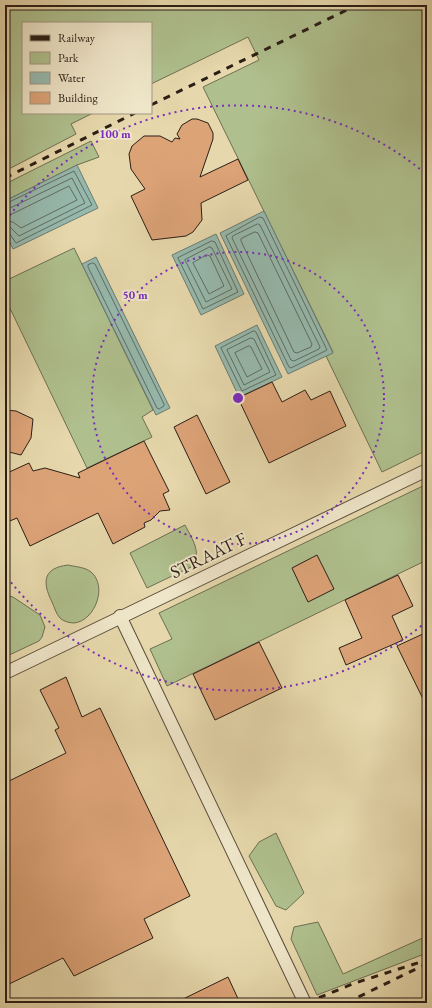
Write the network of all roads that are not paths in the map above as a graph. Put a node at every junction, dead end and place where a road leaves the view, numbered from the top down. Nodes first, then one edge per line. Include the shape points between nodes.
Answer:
1 (427, 470) edge
2 (120, 616) junction
3 (5, 673) edge
4 (305, 1003) edge

1 - 2 lane, STRAAT F
2 - 3 lane, STRAAT F
2 - 4 lane

